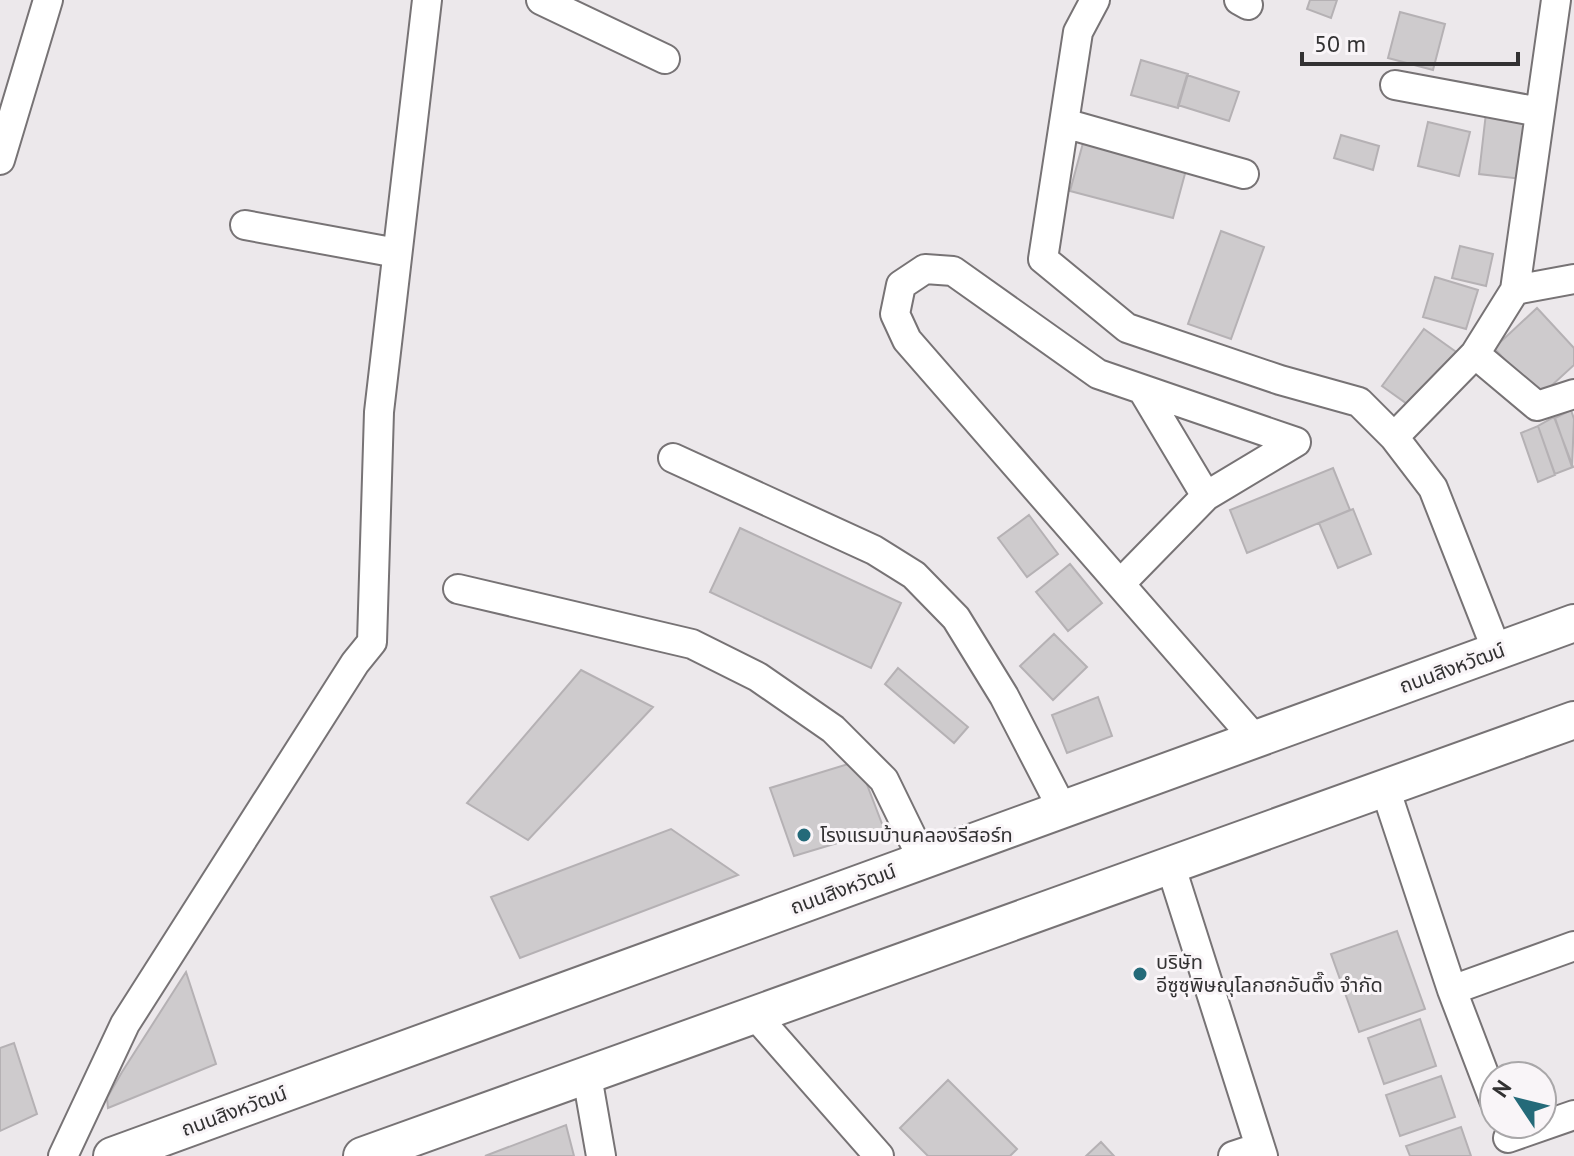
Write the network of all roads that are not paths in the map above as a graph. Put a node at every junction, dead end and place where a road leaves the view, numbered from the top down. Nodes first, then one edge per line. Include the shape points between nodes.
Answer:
1 (48, 0) edge
2 (427, 0) edge
3 (541, 0) edge
4 (1095, 0) edge
5 (1556, 0) edge
6 (665, 59) dead end
7 (1395, 85) dead end
8 (1540, 112) junction
9 (1064, 123) junction
10 (0, 160) edge
11 (1244, 174) dead end
12 (245, 225) dead end
13 (397, 253) junction
14 (1574, 279) edge
15 (1515, 290) junction
16 (1475, 354) junction
17 (1142, 389) junction
18 (1574, 394) edge
19 (1394, 437) junction
20 (673, 458) dead end
21 (1206, 496) junction
22 (1120, 584) junction
23 (458, 589) dead end
24 (1574, 623) edge
25 (1497, 651) junction
26 (1574, 720) edge
27 (1256, 740) junction
28 (1385, 788) junction
29 (1063, 810) junction
30 (923, 860) junction
31 (1170, 864) junction
32 (1574, 946) edge
33 (1452, 990) junction
34 (755, 1015) junction
35 (1479, 1060) edge
36 (587, 1076) junction
37 (1262, 1151) edge
38 (63, 1156) edge
39 (112, 1156) edge
40 (362, 1156) edge
41 (601, 1156) edge
42 (879, 1156) edge
43 (1233, 1156) edge

1 - 10 street
2 - 13 street
3 - 6 street
4 - 9 street via 1078,32
5 - 8 street
7 - 8 street
8 - 15 street
9 - 11 street
9 - 19 street via 1043,259 1127,328 1359,402
12 - 13 street
13 - 38 street via 379,412 372,642 125,1024
14 - 15 street
15 - 16 street
16 - 18 street via 1537,406
16 - 19 street
17 - 21 street
17 - 21 street via 1296,442
17 - 22 street via 1098,374 953,271 925,269 901,285 895,314 907,340
19 - 25 street via 1433,488
20 - 29 street via 874,550 914,575 956,618
21 - 22 street
22 - 27 street
23 - 30 street via 692,644 758,677 833,729 884,780
24 - 25 main road, ถนนสิงหวัฒน์
25 - 27 main road, ถนนสิงหวัฒน์
26 - 28 main road
27 - 29 main road, ถนนสิงหวัฒน์
28 - 31 main road
28 - 33 street
29 - 30 main road, ถนนสิงหวัฒน์
30 - 39 main road, ถนนสิงหวัฒน์
31 - 34 main road
31 - 37 street
32 - 33 street
33 - 35 street
34 - 36 main road
34 - 42 street
36 - 40 main road
36 - 41 street
37 - 43 street

